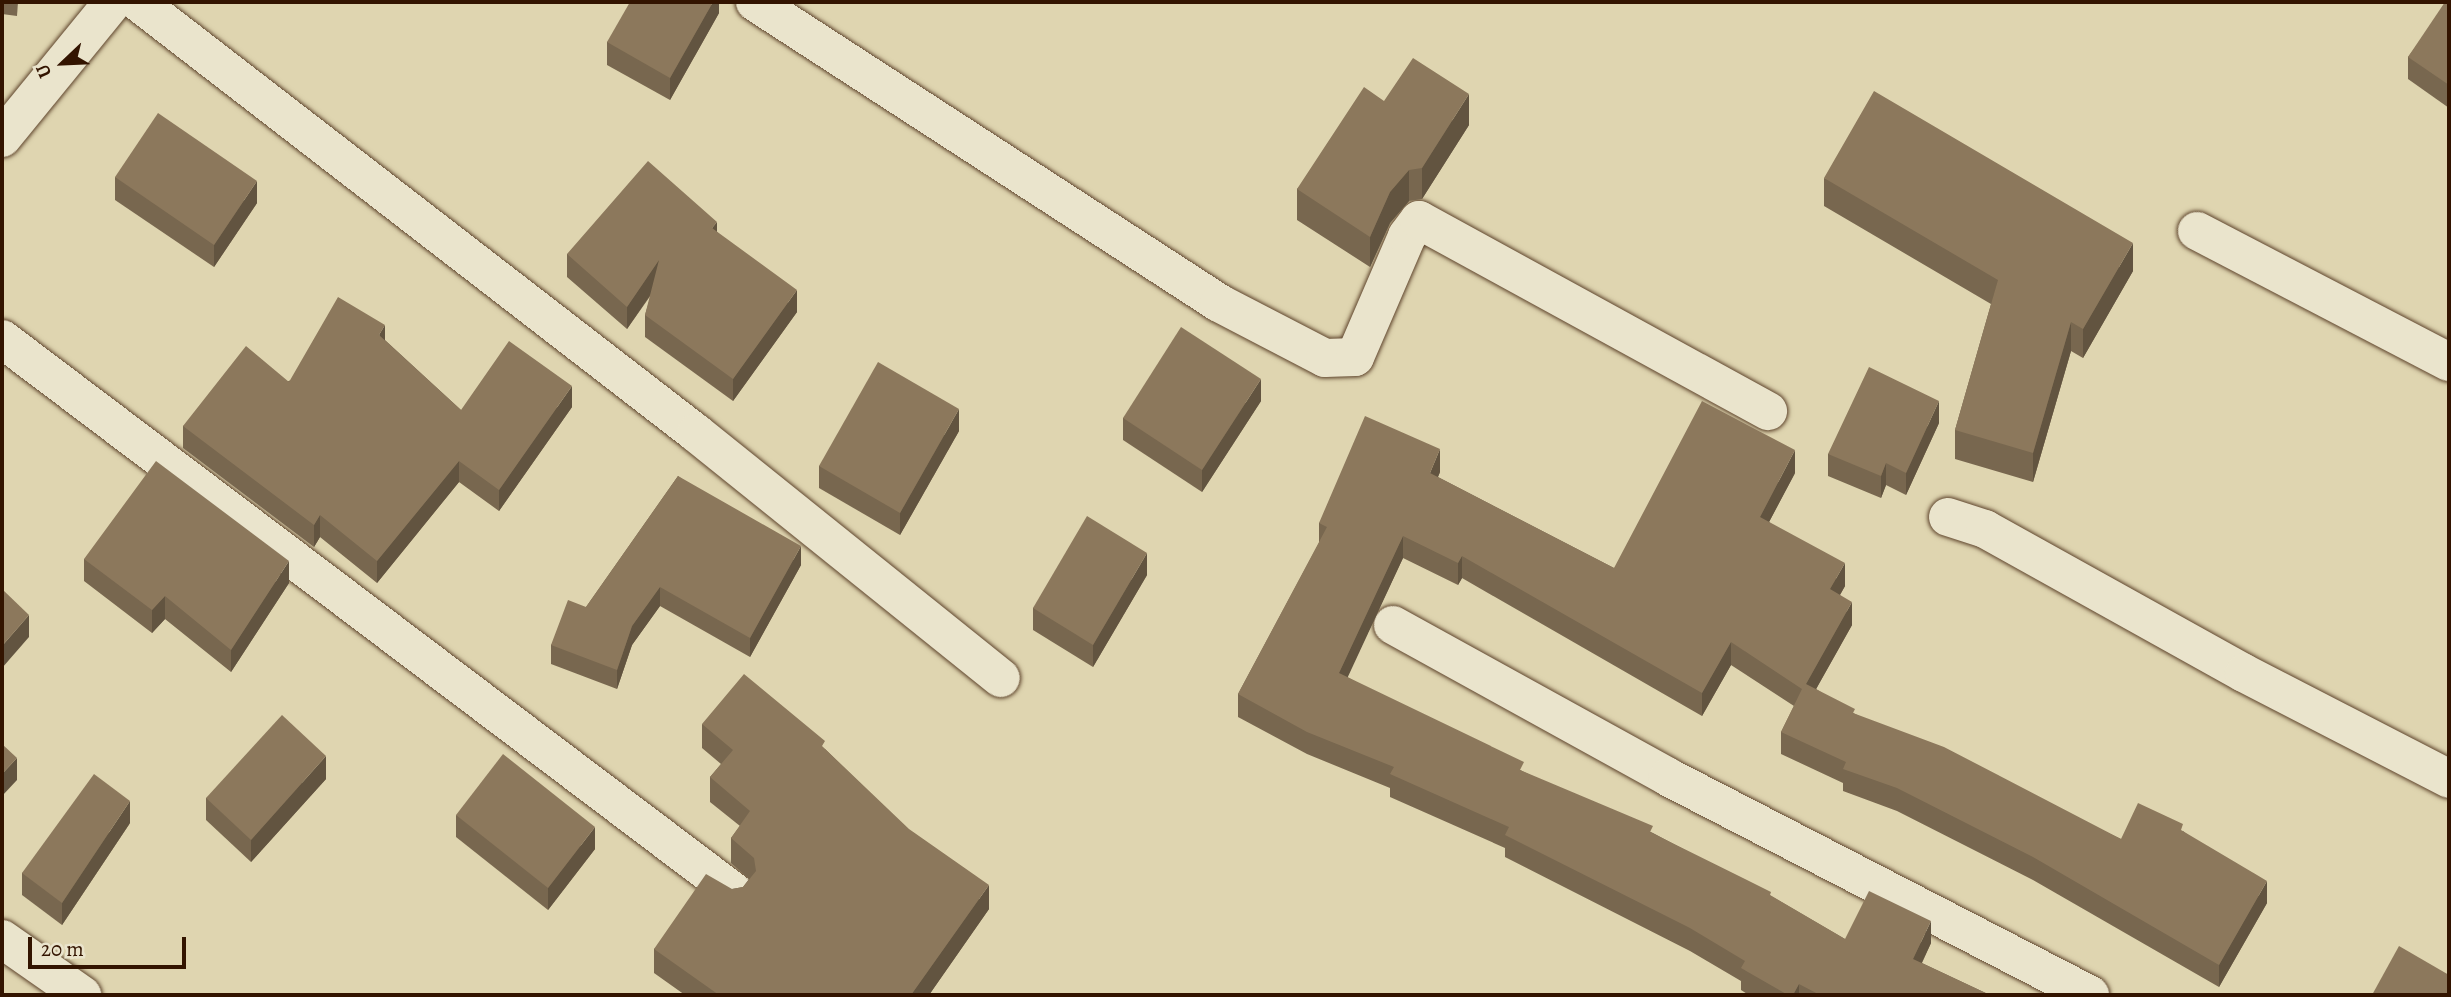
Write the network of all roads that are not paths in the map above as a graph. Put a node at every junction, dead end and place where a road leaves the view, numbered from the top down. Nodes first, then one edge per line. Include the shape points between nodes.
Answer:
1 (113, 2) edge
2 (138, 2) edge
3 (755, 2) edge
4 (2, 138) edge
5 (2197, 231) dead end
6 (2, 339) edge
7 (2449, 362) edge
8 (1769, 411) dead end
9 (1948, 517) dead end
10 (1393, 625) dead end
11 (1001, 678) dead end
12 (2449, 779) edge
13 (734, 892) edge
14 (2, 939) edge
15 (82, 995) edge
16 (2090, 995) edge

1 - 4 street
2 - 11 street via 696,433
3 - 8 street via 1219,303 1325,358 1355,357 1407,236 1419,220
5 - 7 street
6 - 13 street
9 - 12 street via 1985,529 2244,673
10 - 16 street via 1668,777
14 - 15 street

